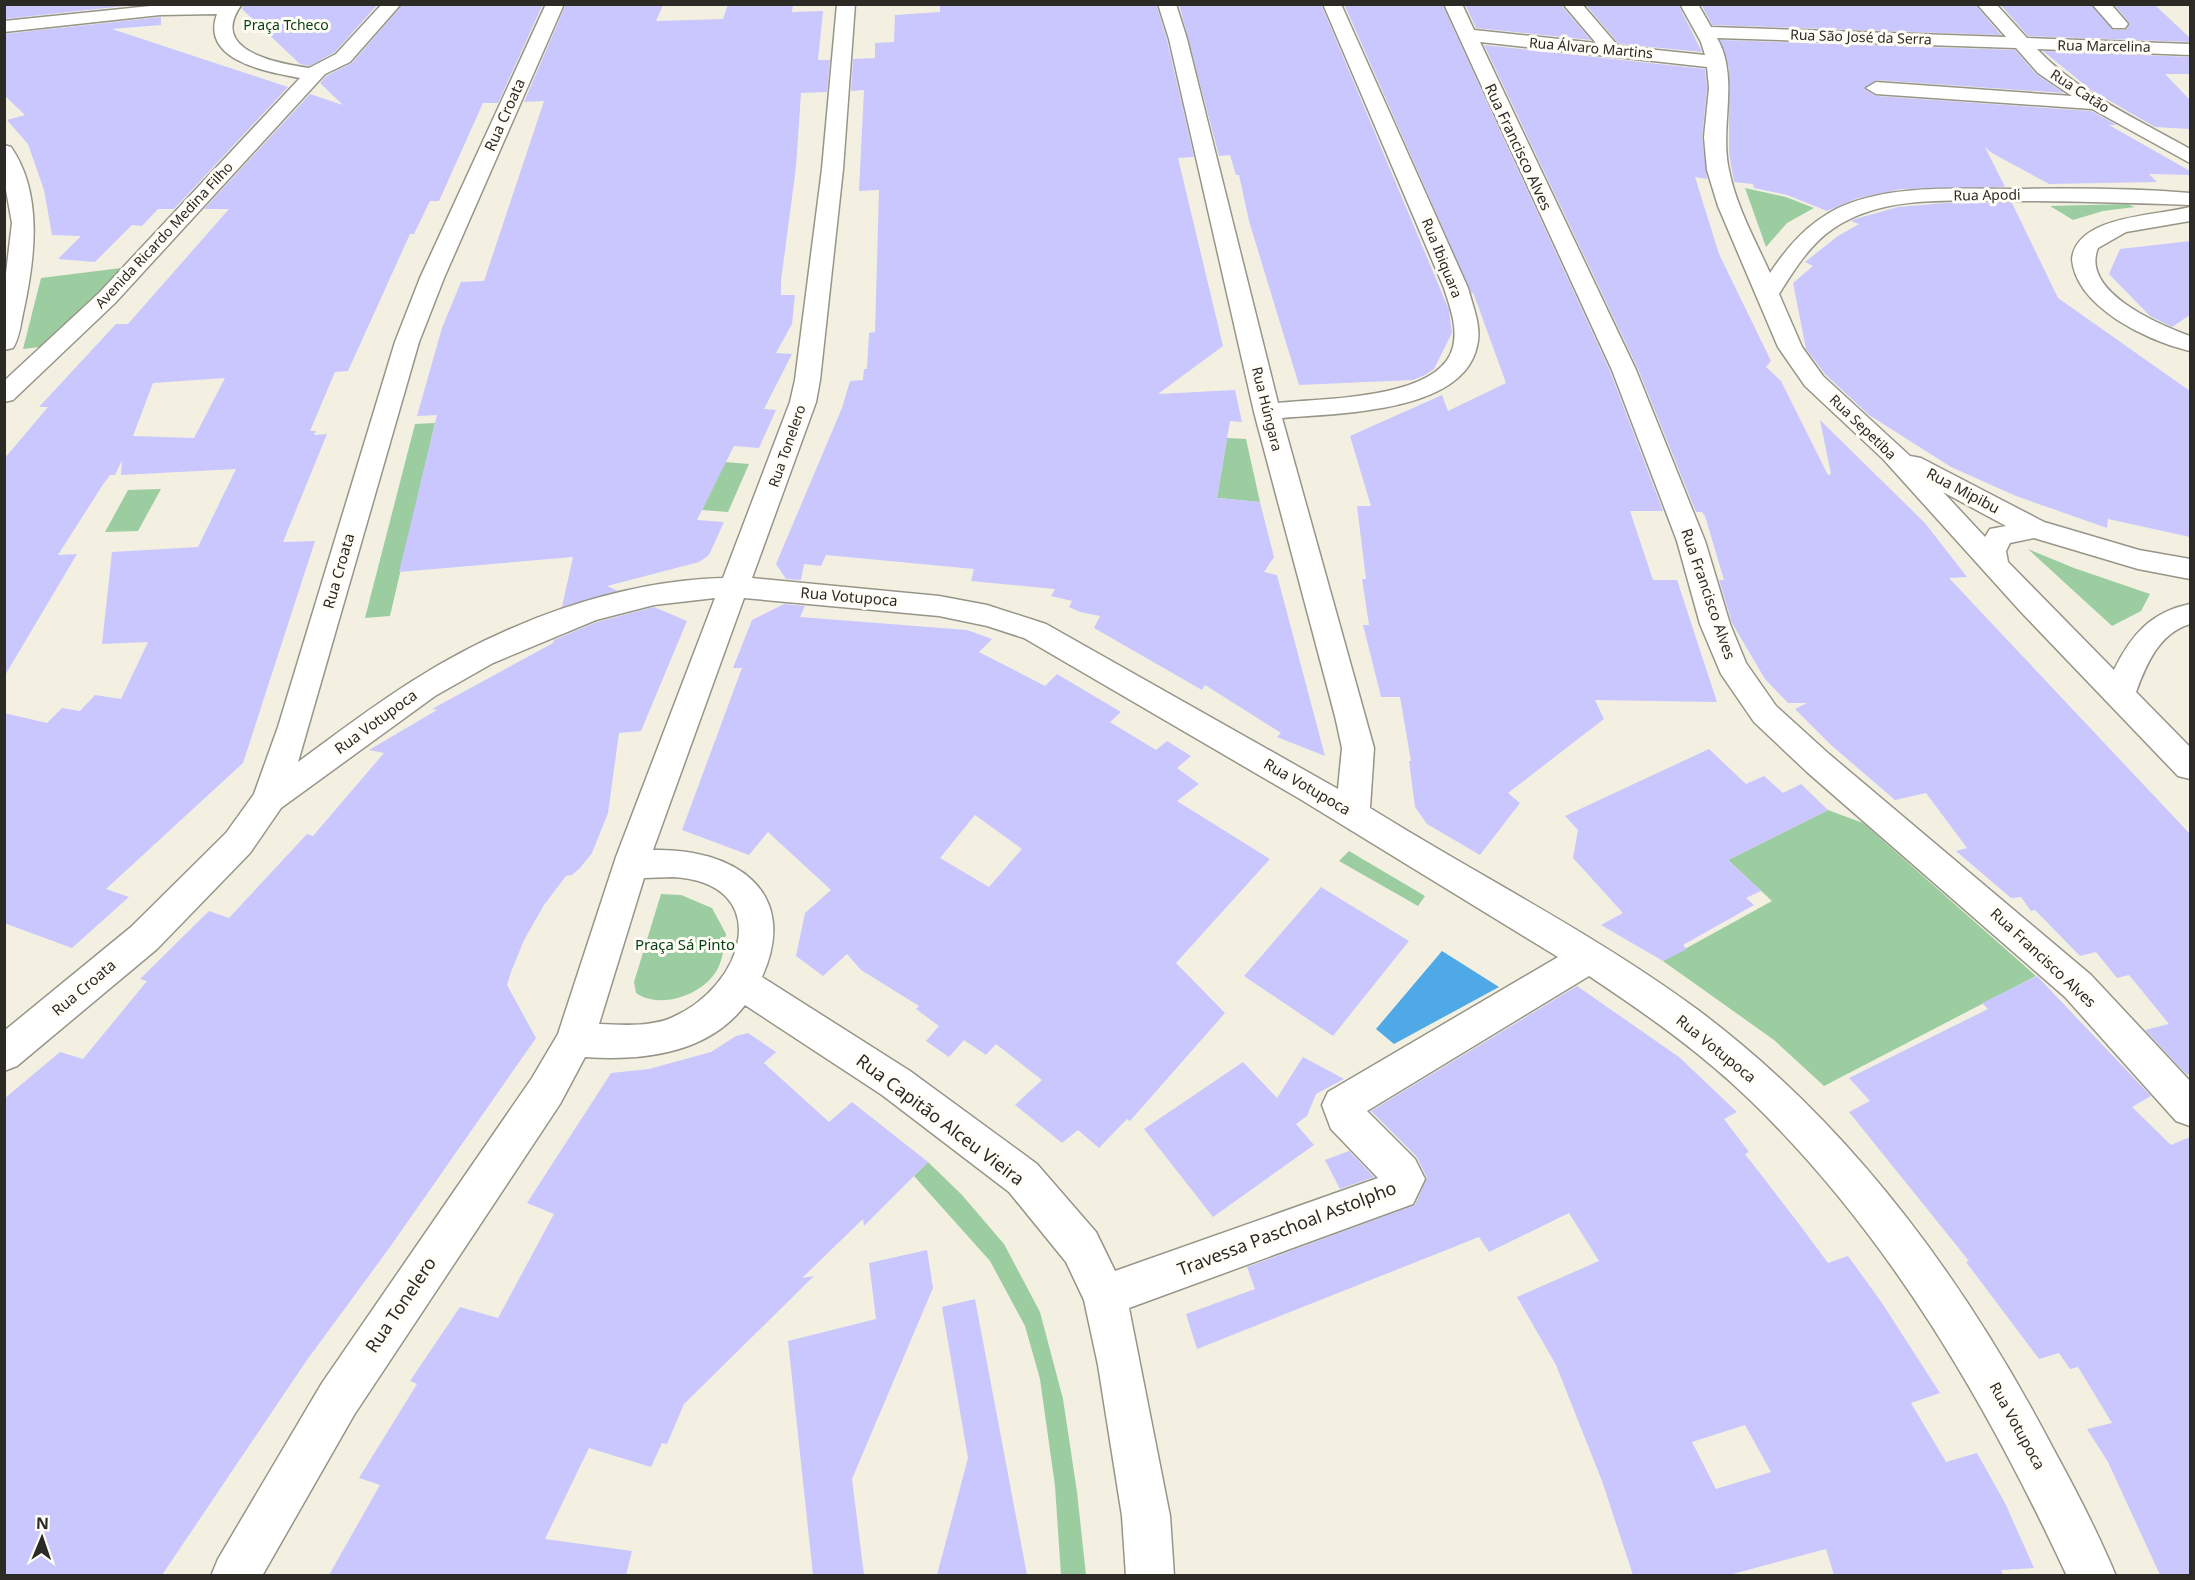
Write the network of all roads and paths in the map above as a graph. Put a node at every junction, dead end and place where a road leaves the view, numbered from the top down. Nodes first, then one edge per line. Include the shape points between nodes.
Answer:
1 (392, 4) edge
2 (555, 4) edge
3 (846, 4) edge
4 (1167, 4) edge
5 (1332, 4) edge
6 (1453, 4) edge
7 (1572, 4) edge
8 (1689, 4) edge
9 (1986, 4) edge
10 (2101, 4) edge
11 (230, 6) edge
12 (2119, 24) dead end
13 (4, 27) edge
14 (1704, 32) junction
15 (1466, 35) junction
16 (2018, 43) junction
17 (2190, 49) edge
18 (1611, 50) junction
19 (1716, 62) junction
20 (318, 65) junction
21 (1865, 69) dead end
22 (2096, 103) junction
23 (4, 151) edge
24 (2190, 157) edge
25 (2190, 199) edge
26 (2190, 214) edge
27 (1747, 249) junction
28 (1797, 249) junction
29 (1763, 287) junction
30 (4, 344) edge
31 (2190, 344) edge
32 (4, 395) edge
33 (1267, 412) junction
34 (1892, 453) junction
35 (2034, 529) junction
36 (2138, 559) junction
37 (1994, 565) junction
38 (2190, 569) edge
39 (733, 587) junction
40 (2184, 615) edge
41 (2119, 695) junction
42 (2190, 767) edge
43 (269, 799) junction
44 (1353, 814) junction
45 (631, 864) junction
46 (1589, 957) junction
47 (742, 984) junction
48 (575, 1039) junction
49 (4, 1054) edge
50 (2190, 1108) edge
51 (1105, 1296) junction
52 (235, 1575) edge
53 (1150, 1575) edge
54 (2092, 1575) edge

1 - 20 street, Avenida Ricardo Medina Filho via 343,58
2 - 43 street, Rua Croata via 407,342 294,727
3 - 39 street, Rua Tonelero via 841,95 813,354 803,402
4 - 33 street, Rua Húngara
5 - 33 street, Rua Ibiquara via 1456,288 1466,322 1465,347 1454,371 1429,387 1392,397
6 - 15 street, Rua Francisco Alves
7 - 18 street
8 - 14 street, Rua Sepetiba
9 - 16 street, Rua Catão
10 - 12 street
11 - 13 street
11 - 20 street via 223,32 230,48 270,66
14 - 16 street, Rua São José da Serra
14 - 19 street, Rua Sepetiba
15 - 18 street, Rua Álvaro Martins
15 - 50 street, Rua Francisco Alves via 1624,370 1691,541 1715,624 1732,666 1765,714 2078,986
16 - 17 street, Rua Marcelina
16 - 22 street, Rua Catão via 2045,69
18 - 19 street, Rua Álvaro Martins
19 - 27 street, Rua Sepetiba via 1719,88 1714,137 1718,170
20 - 32 street, Avenida Ricardo Medina Filho via 107,298
21 - 22 street via 1880,96
22 - 24 street, Rua Catão
23 - 30 street via 21,199 25,229 16,297
25 - 28 street, Rua Apodi via 2076,194 1917,197 1854,211 1829,222
26 - 31 street via 2118,228 2097,237 2086,247 2082,261 2095,289 2106,301
27 - 28 street
27 - 29 street, Rua Sepetiba
28 - 29 street, Rua Apodi via 1783,270
29 - 34 street, Rua Sepetiba via 1790,347 1814,381
33 - 44 street, Rua Húngara via 1358,748
34 - 35 street, Rua Mipibu
34 - 37 street, Rua Sepetiba
35 - 36 street, Rua Mipibu
35 - 37 street, Rua Mipibu via 2000,536 1992,551
36 - 38 street, Rua Mipibu
36 - 40 street, Rua Mipibu via 2165,582
37 - 41 street, Rua Sepetiba
39 - 43 street, Rua Votupoca via 656,595 508,642 425,686
39 - 44 street, Rua Votupoca via 950,606 999,617 1035,631
39 - 45 street, Rua Tonelero
40 - 41 street, Rua Mipibu via 2152,633 2136,655
41 - 42 street, Rua Sepetiba
43 - 49 street, Rua Croata via 238,843 144,938
44 - 46 street, Rua Votupoca
45 - 47 street via 681,864 710,870 735,883 751,903 759,928 756,956
45 - 48 street
46 - 51 street, Travessa Paschoal Astolpho via 1342,1105 1345,1116 1401,1173 1405,1179 1399,1190
46 - 54 street, Rua Votupoca via 1709,1040 1766,1089 1899,1239 1992,1380 2047,1479
47 - 48 street via 717,1011 684,1030 634,1042
47 - 51 street, Rua Capitão Alceu Vieira via 896,1083 1023,1178 1082,1247
48 - 52 street, Rua Tonelero via 546,1091 338,1399
51 - 53 street, Rua Capitão Alceu Vieira via 1146,1516

